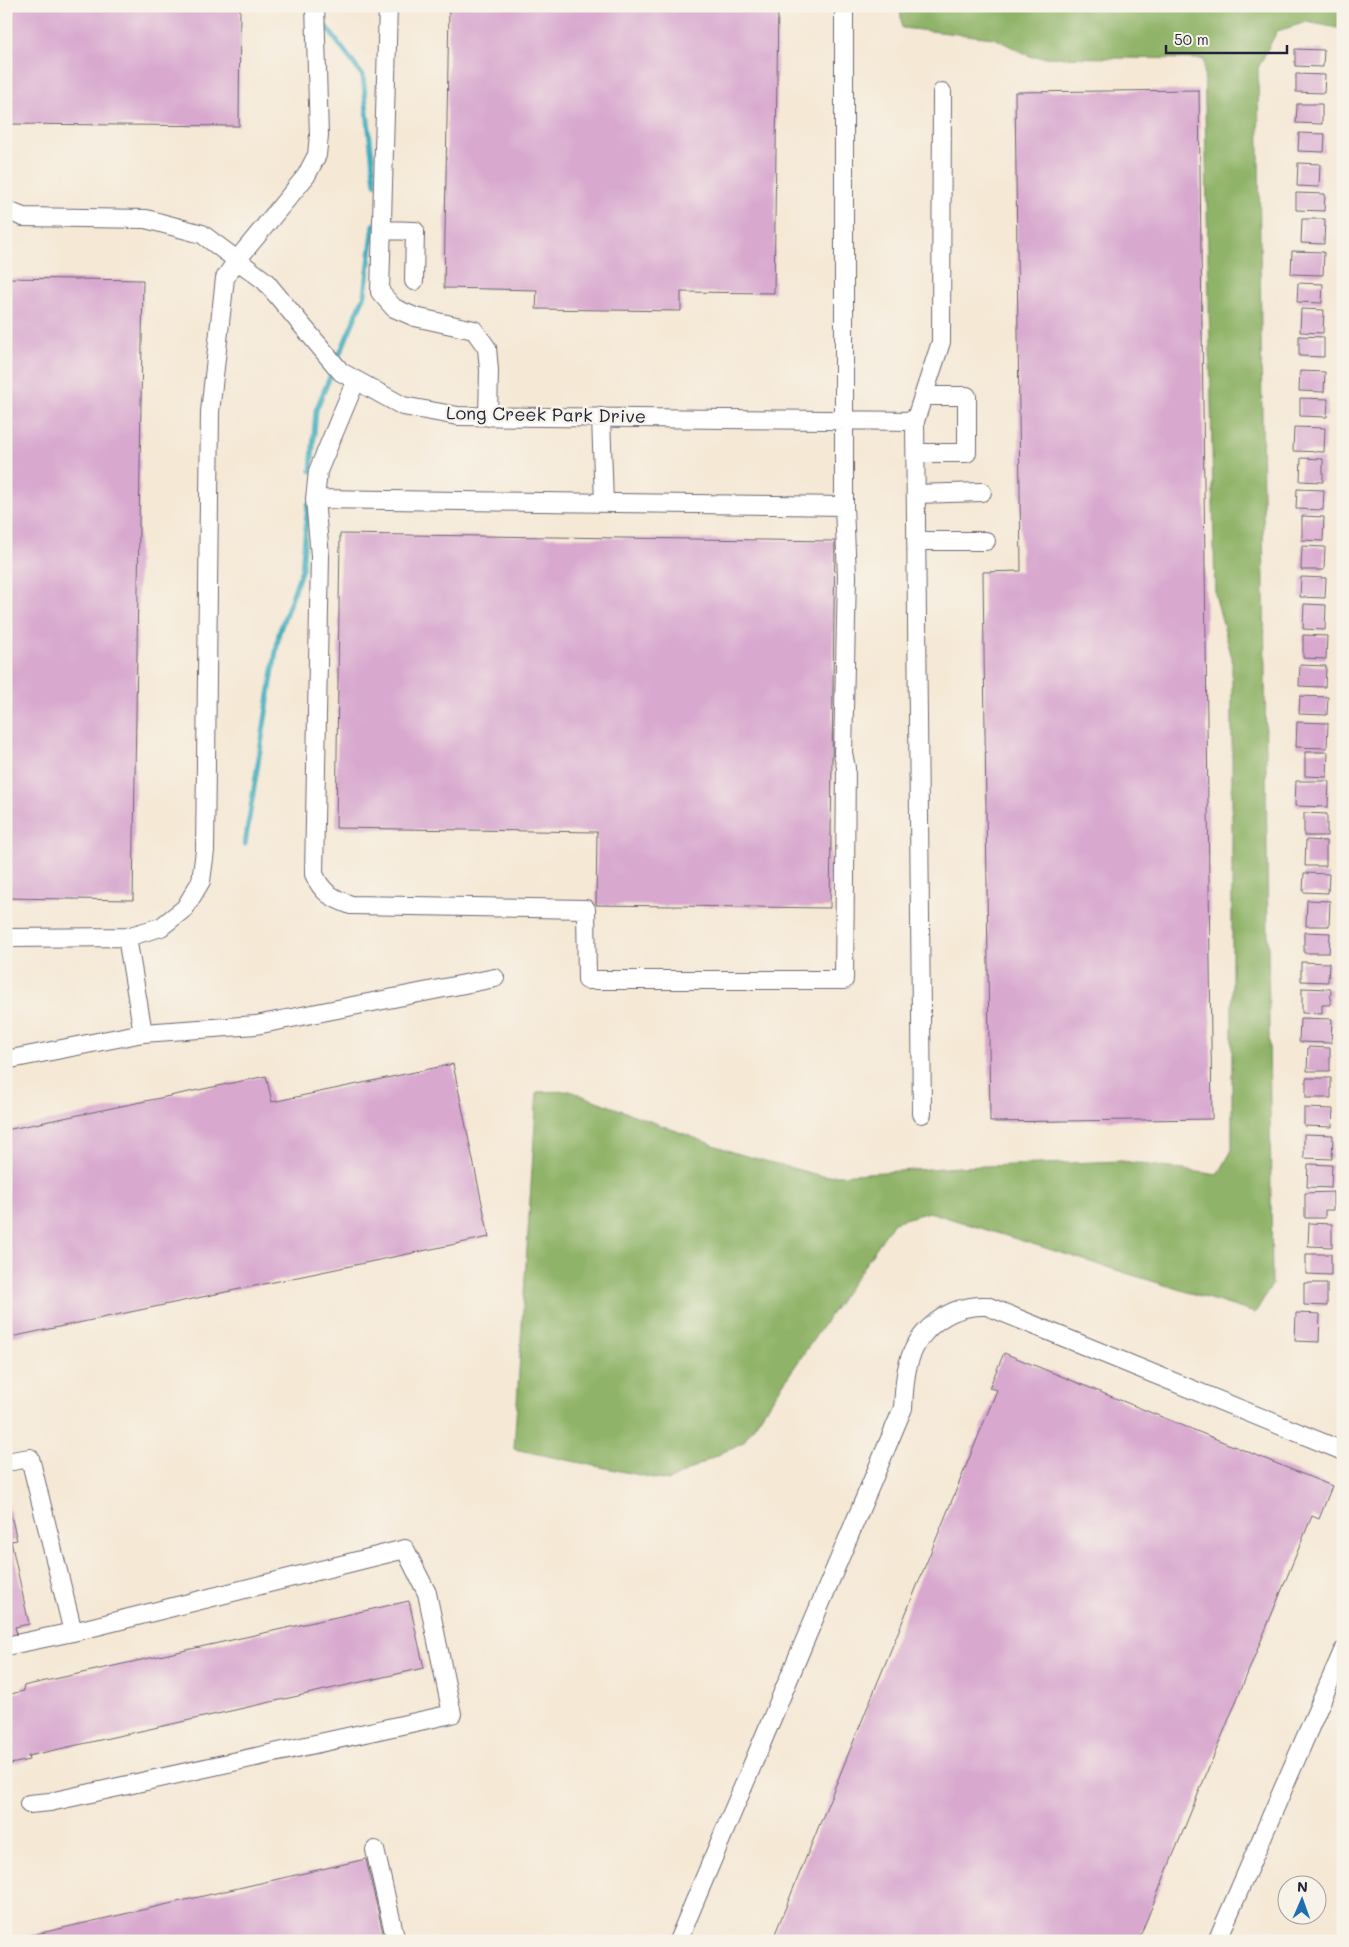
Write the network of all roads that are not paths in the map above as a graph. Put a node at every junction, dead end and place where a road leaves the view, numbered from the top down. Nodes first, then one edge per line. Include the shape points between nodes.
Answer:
1 (315, 6) edge
2 (388, 6) edge
3 (844, 6) edge
4 (942, 92) dead end
5 (6, 210) edge
6 (382, 230) junction
7 (237, 260) junction
8 (414, 281) dead end
9 (356, 380) junction
10 (925, 396) junction
11 (488, 417) junction
12 (601, 417) junction
13 (845, 419) junction
14 (915, 421) junction
15 (916, 453) junction
16 (982, 492) dead end
17 (916, 494) junction
18 (315, 499) junction
19 (604, 503) junction
20 (844, 506) junction
21 (916, 541) junction
22 (986, 541) dead end
23 (127, 937) junction
24 (6, 938) edge
25 (495, 978) dead end
26 (143, 1033) junction
27 (6, 1060) edge
28 (922, 1114) dead end
29 (1343, 1451) edge
30 (6, 1462) edge
31 (73, 1632) junction
32 (6, 1646) edge
33 (1343, 1651) edge
34 (29, 1804) dead end
35 (375, 1850) dead end
36 (396, 1941) edge
37 (678, 1941) edge
38 (1217, 1941) edge

1 - 7 street via 317,156 306,176
2 - 6 street
3 - 13 street
4 - 10 street via 941,342
5 - 7 street, Long Creek Park Drive via 23,217 146,219 202,234
6 - 8 street via 415,231
6 - 11 street via 380,292 394,308 416,317 474,330 486,348
7 - 9 street, Long Creek Park Drive via 265,281 341,372
7 - 23 street via 226,278 210,412 206,841 201,881 185,908 161,927
9 - 11 street, Long Creek Park Drive via 403,406 458,416
9 - 18 street via 318,471
10 - 14 street
10 - 15 street via 967,396 967,453
11 - 12 street, Long Creek Park Drive
12 - 13 street, Long Creek Park Drive
12 - 19 street
13 - 14 street, Long Creek Park Drive
13 - 20 street
14 - 15 street
15 - 17 street
16 - 17 street
17 - 21 street
18 - 19 street
18 - 20 street via 320,556 314,874 319,887 331,898 351,904 586,909 587,980 844,980 846,768 843,753 847,576
19 - 20 street
21 - 22 street
21 - 28 street
23 - 24 street
23 - 26 street
25 - 26 street via 256,1025
26 - 27 street
29 - 37 street via 987,1306 972,1305 949,1312 928,1328 914,1347 907,1370 903,1408
30 - 31 street via 30,1458
31 - 32 street
31 - 34 street via 405,1549 427,1593 452,1714
33 - 38 street
35 - 36 street

